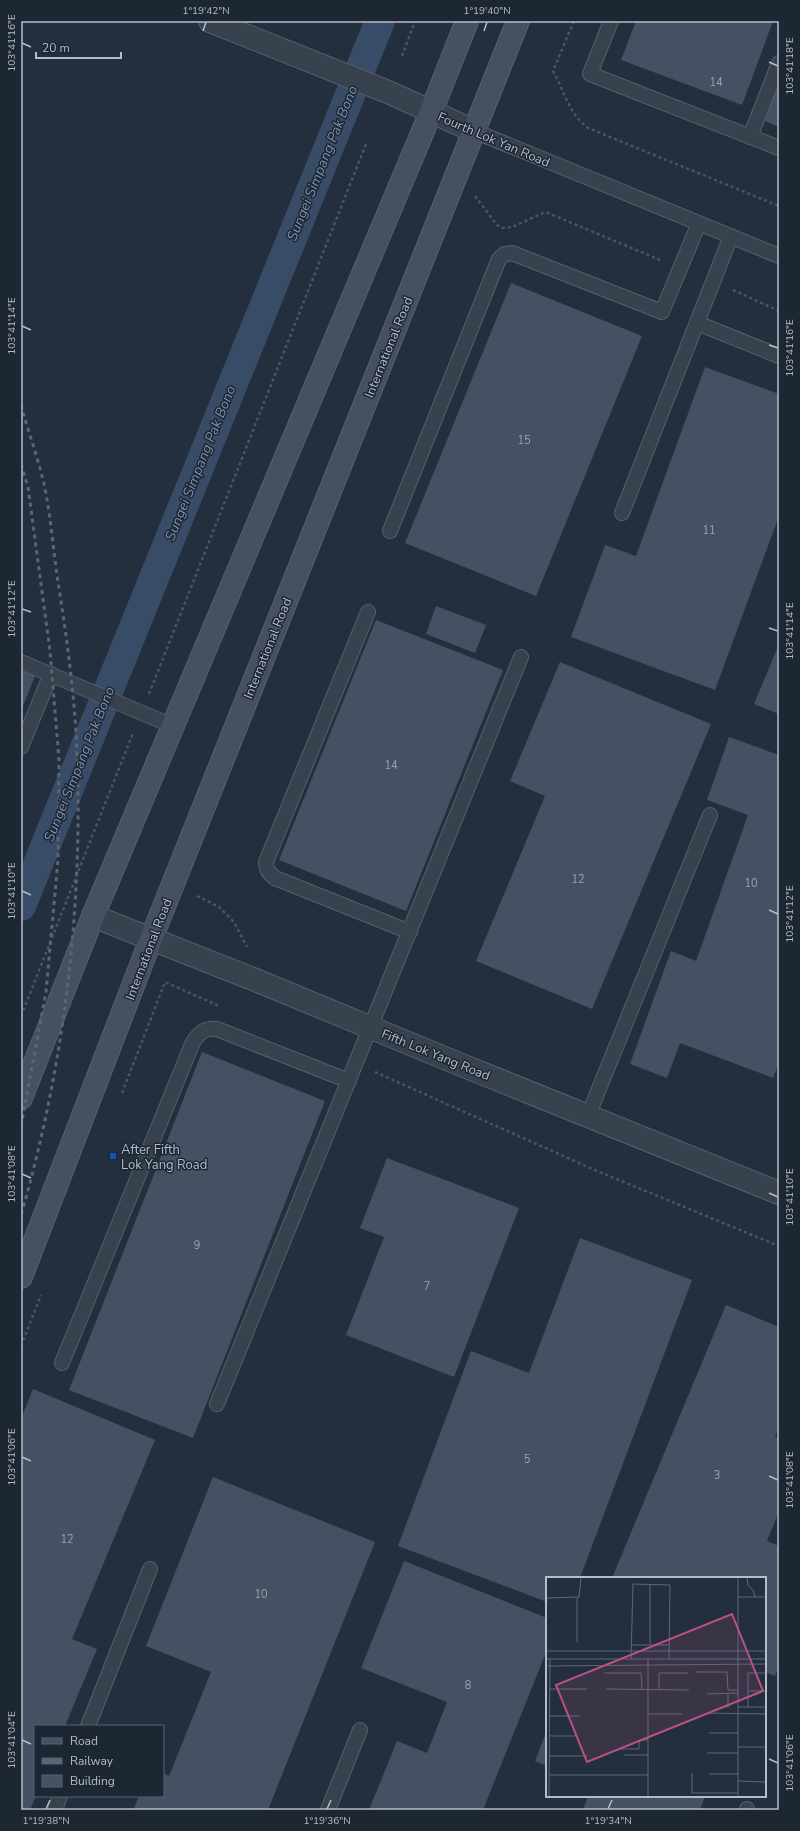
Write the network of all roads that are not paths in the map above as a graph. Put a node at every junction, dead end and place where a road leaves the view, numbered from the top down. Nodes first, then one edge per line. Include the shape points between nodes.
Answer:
1 (210, 21) edge
2 (467, 21) edge
3 (518, 21) edge
4 (611, 21) edge
5 (779, 63) edge
6 (431, 112) junction
7 (474, 132) junction
8 (750, 137) junction
9 (779, 148) edge
10 (699, 223) junction
11 (731, 236) junction
12 (779, 256) edge
13 (697, 323) junction
14 (779, 356) edge
15 (622, 513) dead end
16 (390, 531) dead end
17 (368, 612) dead end
18 (521, 658) dead end
19 (21, 662) edge
20 (52, 675) junction
21 (173, 726) junction
22 (21, 747) edge
23 (710, 815) dead end
24 (93, 916) junction
25 (410, 932) junction
26 (151, 939) junction
27 (370, 1027) junction
28 (27, 1064) edge
29 (349, 1081) junction
30 (21, 1098) edge
31 (588, 1116) junction
32 (779, 1193) edge
33 (21, 1276) edge
34 (62, 1363) dead end
35 (217, 1404) dead end
36 (150, 1570) dead end
37 (88, 1725) edge
38 (360, 1730) dead end
39 (60, 1797) edge
40 (55, 1810) edge
41 (328, 1810) edge

1 - 6 street, Fourth Lok Yan Road via 386,91
2 - 6 main road
3 - 7 main road, International Road
4 - 8 lane via 590,74
5 - 8 lane
6 - 7 street, Fourth Lok Yan Road
6 - 21 main road
7 - 10 lane, Fourth Lok Yan Road
7 - 26 main road, International Road
8 - 9 lane
10 - 11 lane, Fourth Lok Yan Road
10 - 16 lane via 662,312 512,252 499,259
11 - 12 lane, Fourth Lok Yan Road
11 - 13 lane
13 - 14 lane
13 - 15 lane
17 - 25 lane via 266,862 266,868 275,878
18 - 25 lane
19 - 20 lane
20 - 21 lane
20 - 22 lane
21 - 24 main road
23 - 31 lane
24 - 26 street, Fifth Lok Yang Road
24 - 28 main road
25 - 27 lane
26 - 27 street, Fifth Lok Yang Road
26 - 33 main road, International Road
27 - 29 lane
27 - 31 street, Fifth Lok Yang Road
28 - 30 main road
29 - 34 lane via 217,1029 200,1032 193,1042
29 - 35 lane
31 - 32 street, Fifth Lok Yang Road
36 - 37 lane
38 - 41 lane
39 - 40 lane

